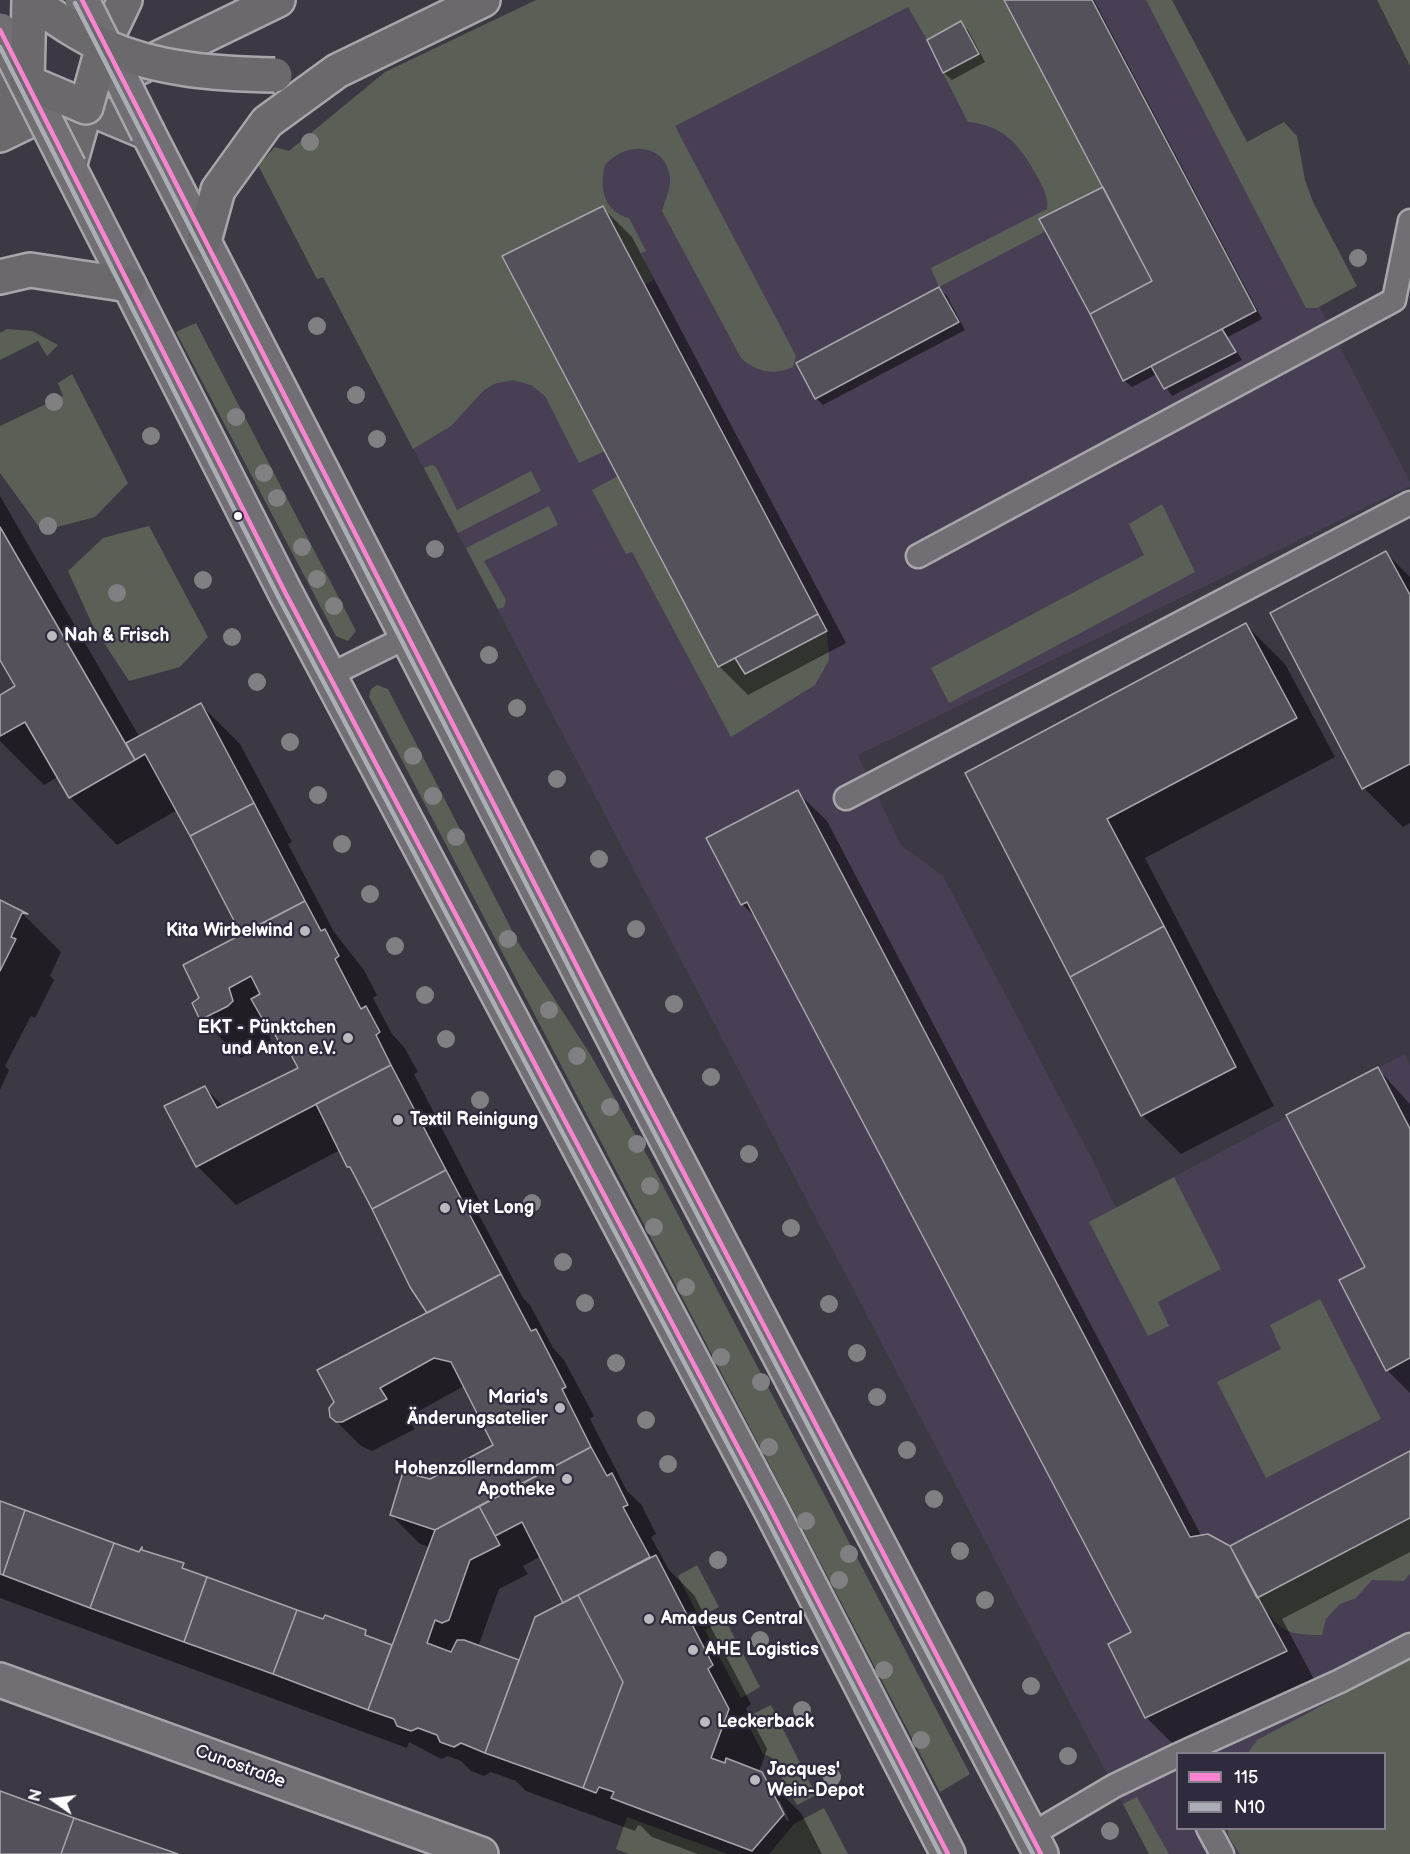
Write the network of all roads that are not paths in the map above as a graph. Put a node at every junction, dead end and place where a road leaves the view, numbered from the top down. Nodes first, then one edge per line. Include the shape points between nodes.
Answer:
1 (29, 0) edge
2 (82, 0) edge
3 (91, 0) edge
4 (126, 0) edge
5 (279, 0) edge
6 (483, 0) edge
7 (0, 30) edge
8 (0, 43) edge
9 (103, 46) junction
10 (338, 71) junction
11 (13, 81) edge
12 (86, 107) junction
13 (0, 129) edge
14 (148, 133) junction
15 (0, 135) edge
16 (69, 167) junction
17 (1410, 221) edge
18 (204, 241) junction
19 (0, 277) edge
20 (129, 285) junction
21 (1410, 503) edge
22 (918, 556) dead end
23 (407, 637) junction
24 (330, 675) junction
25 (846, 798) dead end
26 (1410, 1645) edge
27 (0, 1680) edge
28 (1190, 1752) edge
29 (1176, 1758) edge
30 (1210, 1830) edge
31 (1036, 1844) edge
32 (481, 1854) edge
33 (948, 1854) edge
34 (1222, 1854) edge

1 - 9 highway, bridge
1 - 11 highway, bridge
2 - 9 main road, bridge
3 - 8 highway
4 - 9 highway
5 - 15 highway
6 - 10 highway
7 - 11 main road, bridge
9 - 10 highway, bridge via 166,66 275,75
9 - 12 highway, bridge
9 - 14 main road, bridge
10 - 18 highway via 267,122 218,190
11 - 12 highway, bridge
11 - 13 highway
11 - 16 main road, bridge
12 - 14 highway
12 - 16 highway
14 - 18 main road
16 - 20 main road
17 - 22 lane via 1394,300
18 - 23 main road
19 - 20 highway via 30,270
20 - 24 main road
21 - 25 lane
23 - 24 lane
23 - 31 main road
24 - 33 main road
26 - 28 lane
27 - 32 main road, Cunostraße
29 - 31 lane via 1114,1786
30 - 34 lane

